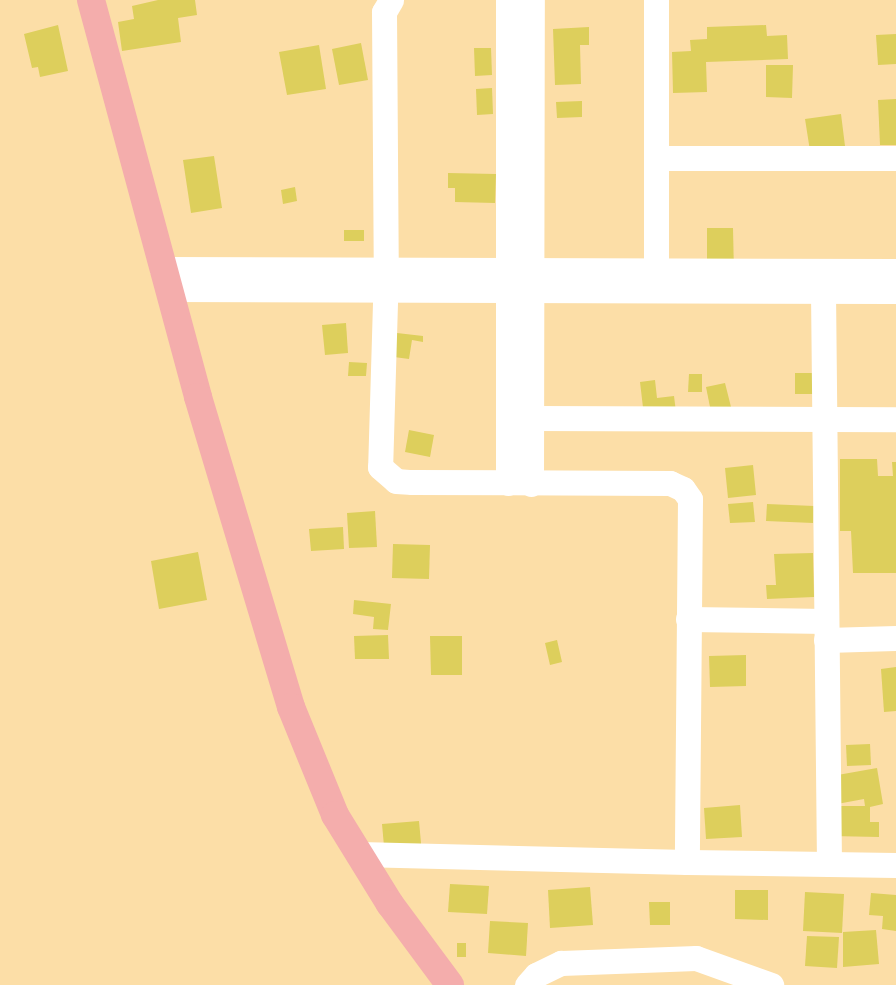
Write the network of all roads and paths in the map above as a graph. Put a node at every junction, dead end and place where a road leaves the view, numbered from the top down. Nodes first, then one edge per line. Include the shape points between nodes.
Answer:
1 (91, 0) edge
2 (391, 0) edge
3 (508, 0) edge
4 (532, 0) edge
5 (656, 0) edge
6 (656, 158) junction
7 (896, 158) edge
8 (656, 270) junction
9 (896, 271) edge
10 (165, 279) junction
11 (385, 280) junction
12 (520, 280) junction
13 (823, 291) junction
14 (896, 291) edge
15 (532, 418) junction
16 (823, 419) junction
17 (896, 419) edge
18 (520, 483) junction
19 (688, 619) junction
20 (826, 630) junction
21 (896, 638) edge
22 (359, 854) junction
23 (687, 862) junction
24 (829, 864) junction
25 (896, 865) edge
26 (450, 985) edge
27 (527, 985) edge
28 (771, 985) edge

1 - 10 main road
2 - 11 street via 384,12
3 - 12 street
4 - 12 street
5 - 6 street
6 - 7 street
6 - 8 street
8 - 9 street
8 - 12 street
10 - 11 street
10 - 22 main road via 291,707 335,815
11 - 12 street
11 - 18 street via 380,467 396,481
12 - 13 street
12 - 15 street
12 - 18 street
13 - 14 street
13 - 16 street
15 - 16 street
15 - 18 street
16 - 17 street
16 - 20 street
18 - 19 street via 670,483 683,488 690,499
19 - 20 street
19 - 23 street
20 - 21 street
20 - 24 street
22 - 23 street
22 - 26 main road via 390,904
23 - 24 street
24 - 25 street
27 - 28 street via 536,975 561,963 696,958

